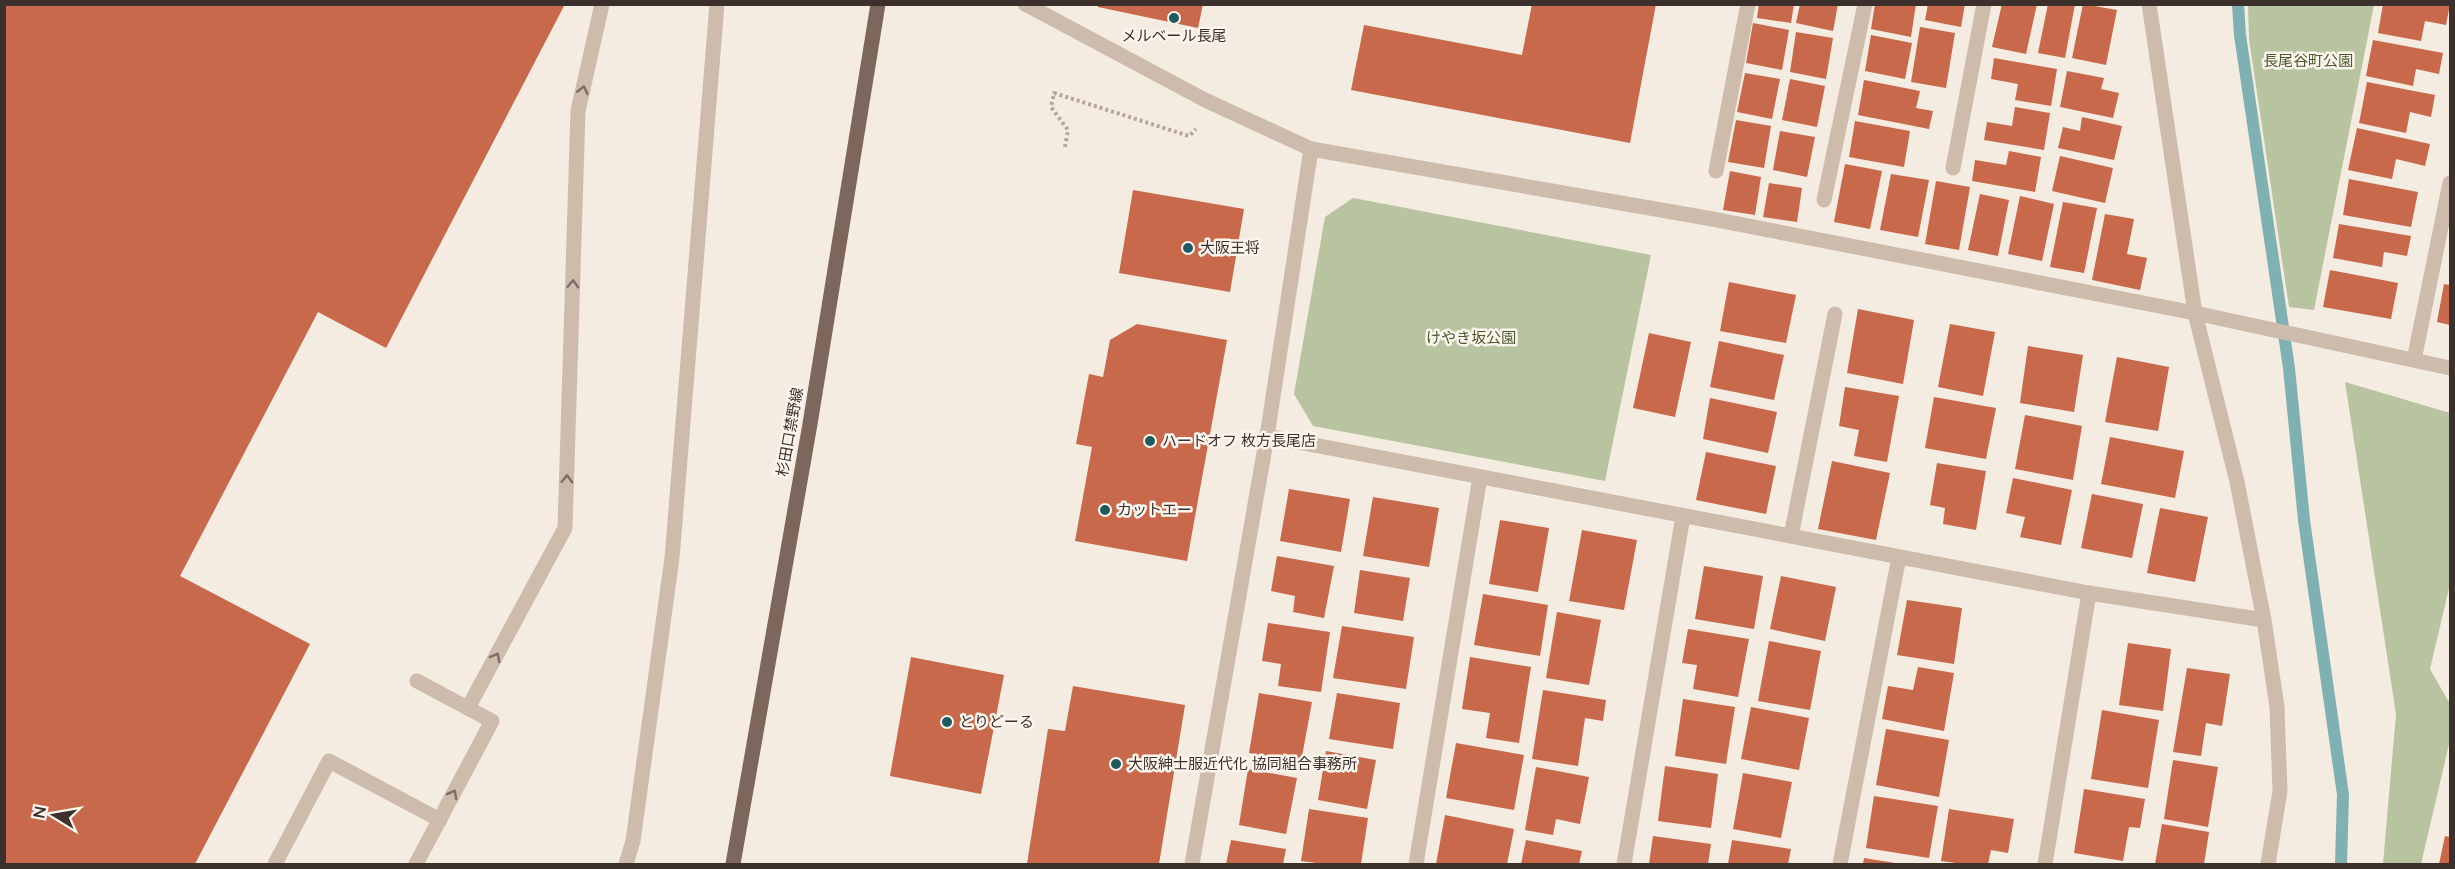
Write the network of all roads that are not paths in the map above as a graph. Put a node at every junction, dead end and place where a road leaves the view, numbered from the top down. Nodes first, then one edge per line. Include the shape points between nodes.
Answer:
1 (602, 4) edge
2 (717, 4) edge
3 (1024, 4) edge
4 (1748, 4) edge
5 (1865, 4) edge
6 (1984, 4) edge
7 (2150, 4) edge
8 (877, 8) edge
9 (1311, 149) junction
10 (1953, 168) dead end
11 (1716, 171) dead end
12 (2451, 183) edge
13 (1824, 200) dead end
14 (2195, 313) junction
15 (1835, 314) dead end
16 (2414, 360) junction
17 (2451, 368) edge
18 (1267, 436) junction
19 (1480, 477) junction
20 (1683, 516) junction
21 (1791, 536) junction
22 (1899, 557) junction
23 (2089, 593) junction
24 (2264, 620) junction
25 (417, 681) dead end
26 (468, 708) junction
27 (440, 820) junction
28 (275, 864) edge
29 (416, 864) edge
30 (626, 864) edge
31 (733, 864) edge
32 (1192, 864) edge
33 (1416, 864) edge
34 (1624, 864) edge
35 (1840, 864) edge
36 (2045, 864) edge
37 (2268, 864) edge

26 -> 1 street via 566,528 578,111
2 - 30 street via 672,558 633,841
3 - 9 street via 1205,100
4 - 11 street
5 - 13 street
6 - 10 street
7 - 14 street
8 - 31 main road, 杉田口禁野線
9 - 14 street via 1707,218
9 - 18 street
12 - 16 street
14 - 16 street
14 - 24 street via 2237,482
15 - 21 street
16 - 17 street
18 - 19 street
18 - 32 street
19 - 20 street
19 - 33 street
20 - 21 street
20 - 34 street
21 - 22 street
22 - 23 street
22 - 35 street
23 - 24 street
23 - 36 street
24 - 37 street via 2277,707 2280,791
25 - 26 street
27 -> 26 street via 492,721
27 - 28 street via 329,761
27 - 29 street

